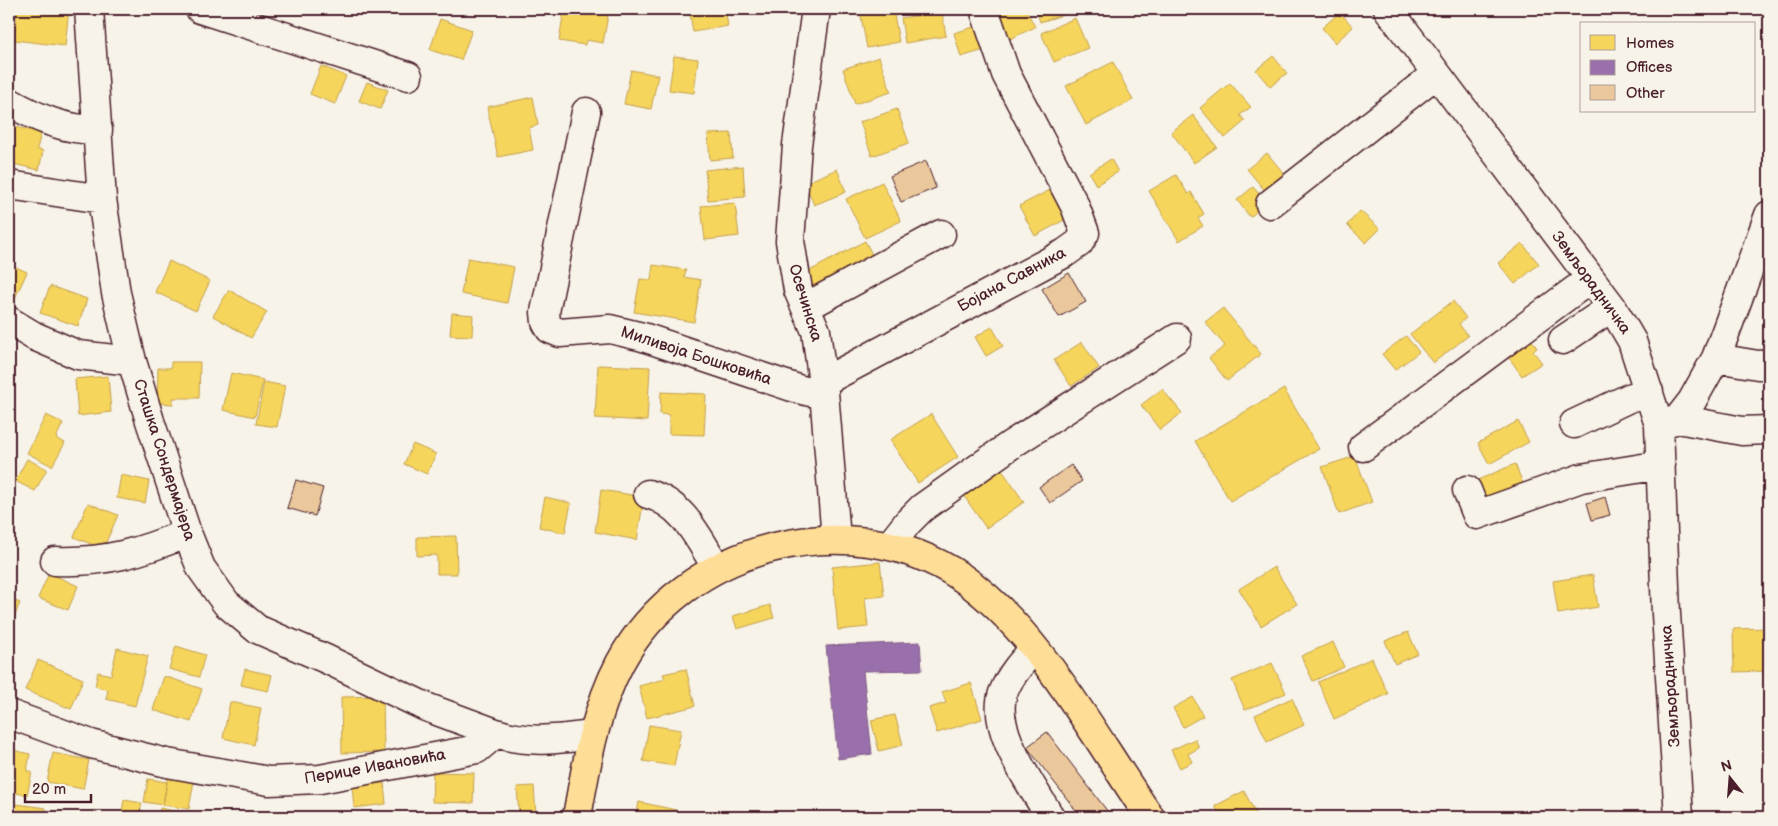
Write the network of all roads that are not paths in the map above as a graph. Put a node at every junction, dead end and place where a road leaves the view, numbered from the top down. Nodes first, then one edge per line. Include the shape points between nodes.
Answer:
1 (88, 9) edge
2 (200, 9) edge
3 (816, 9) edge
4 (984, 9) edge
5 (1388, 9) edge
6 (1436, 74) junction
7 (408, 76) dead end
8 (9, 102) edge
9 (586, 112) dead end
10 (98, 130) junction
11 (9, 185) edge
12 (102, 199) junction
13 (1270, 204) dead end
14 (1769, 215) edge
15 (941, 234) dead end
16 (1590, 279) junction
17 (806, 306) junction
18 (1612, 307) junction
19 (9, 321) edge
20 (1177, 338) dead end
21 (1563, 340) dead end
22 (1716, 358) junction
23 (132, 361) junction
24 (1769, 364) edge
25 (823, 387) junction
26 (1650, 392) junction
27 (1669, 422) junction
28 (1574, 424) dead end
29 (1769, 430) edge
30 (1364, 447) dead end
31 (1661, 465) junction
32 (1467, 490) dead end
33 (648, 494) dead end
34 (187, 533) junction
35 (836, 539) junction
36 (890, 545) junction
37 (55, 561) dead end
38 (717, 568) junction
39 (1034, 648) junction
40 (9, 714) edge
41 (496, 733) junction
42 (593, 735) junction
43 (577, 817) edge
44 (1050, 817) edge
45 (1150, 817) edge
46 (1680, 817) edge

1 - 10 street, Сташка Сондермајера
2 - 7 street
3 - 17 street, Осечинска via 790,223 794,278
4 - 25 street, Бојана Савника via 1006,74 1075,206 1085,233 1065,252
5 - 6 street, Земљорадничка
6 - 13 street
6 - 16 street, Земљорадничка
8 - 10 street via 55,124
9 - 25 street, Миливоја Бошковића via 546,308 546,322 550,329 560,333 610,329 644,337 804,390
10 - 12 street, Сташка Сондермајера
11 - 12 street
12 - 23 street, Сташка Сондермајера via 116,293
14 - 22 street
15 - 17 street
16 - 18 street, Земљорадничка
16 - 30 street
17 - 25 street, Осечинска via 816,331
18 - 21 street
18 - 26 street, Земљорадничка via 1632,341
19 - 23 street via 78,355
20 - 36 street via 1012,444 922,508
22 - 24 street
22 - 27 street via 1692,402
23 - 34 street, Сташка Сондермајера
25 - 35 street, Осечинска
26 - 27 street, Земљорадничка
26 - 28 street via 1629,398
27 - 29 street via 1742,431
27 - 31 street, Земљорадничка
31 - 32 street via 1580,478 1477,515
31 - 46 street, Земљорадничка via 1666,614
33 - 38 street via 675,506
34 - 37 street via 122,557 81,562
34 - 41 street, Сташка Сондермајера via 201,568 243,620 426,707
35 - 36 main road
35 - 38 main road via 777,546
36 - 39 main road via 922,556 960,577 1000,610
38 - 42 main road via 668,602 649,622 620,664
39 - 44 street via 1017,667 1003,695 1002,722 1009,742
39 - 45 main road
40 - 41 street, Перице Ивановића via 91,744 167,763 269,781 320,779 477,749
41 - 42 street via 533,741
42 - 43 main road

